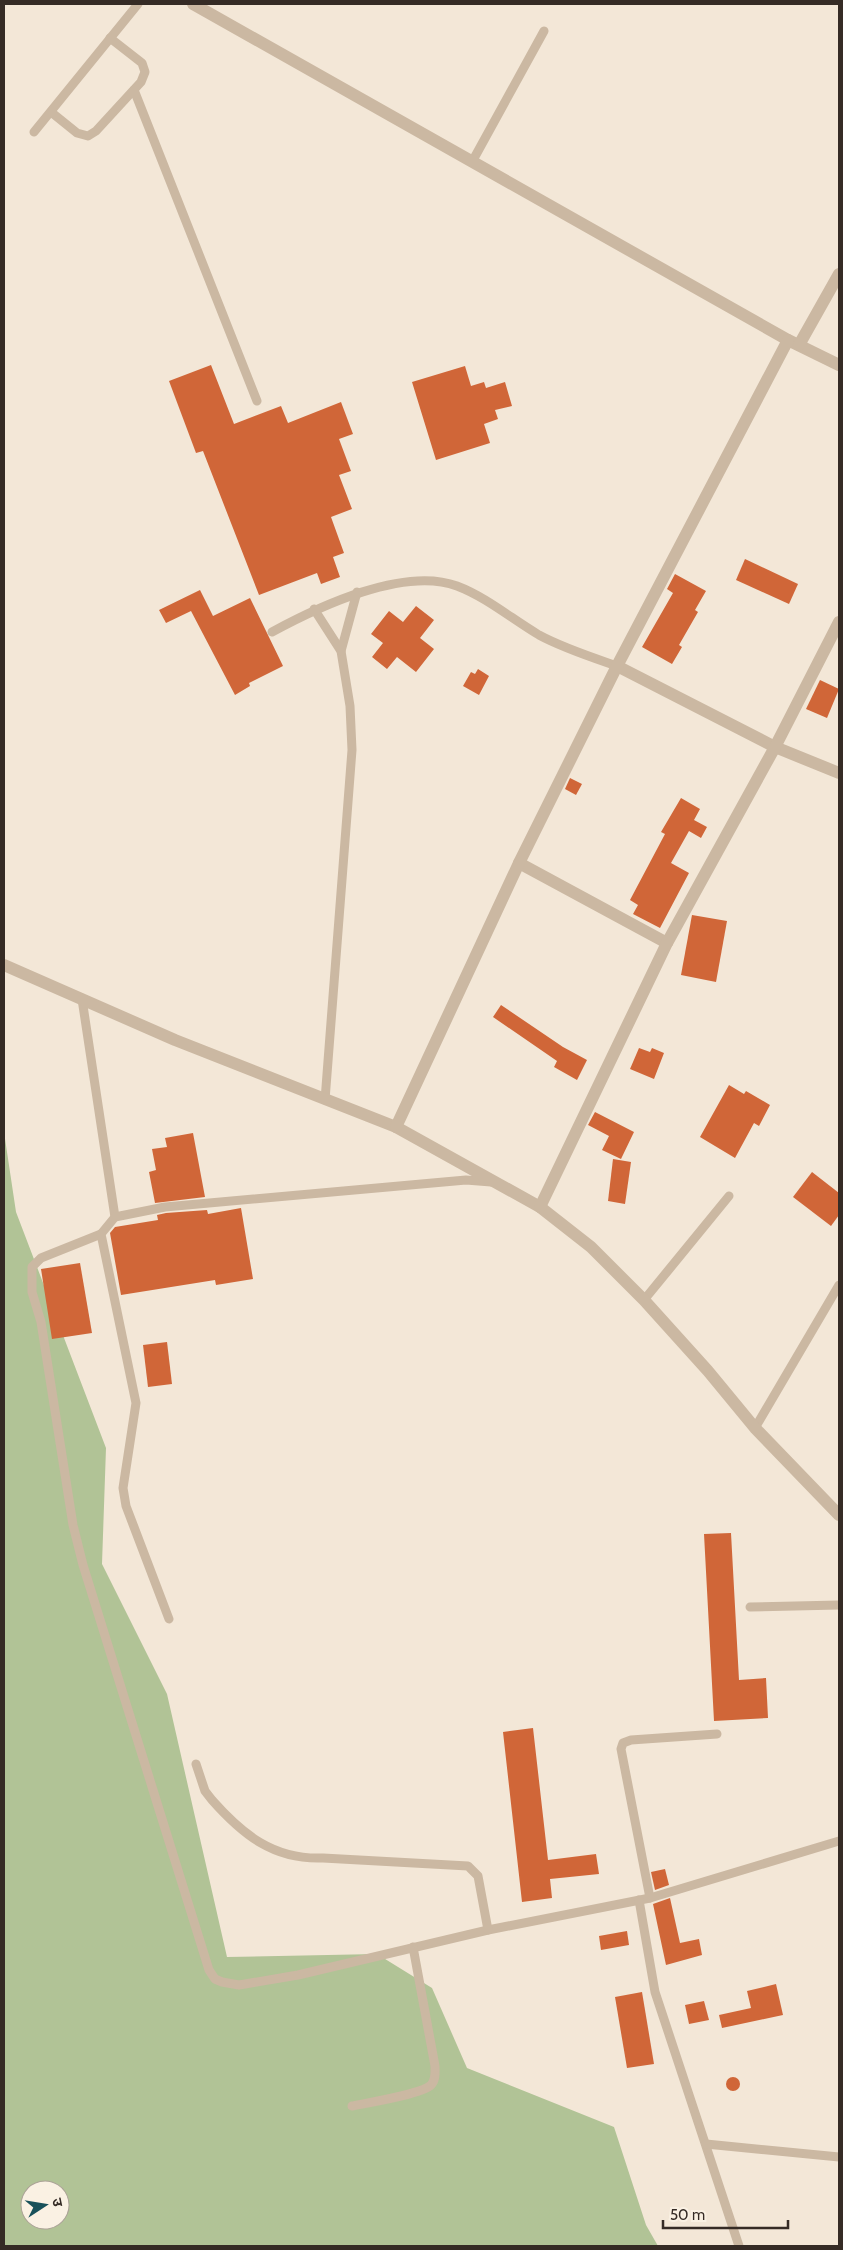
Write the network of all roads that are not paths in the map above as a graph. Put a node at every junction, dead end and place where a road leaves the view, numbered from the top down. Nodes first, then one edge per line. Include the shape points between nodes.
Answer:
1 (138, 4) edge
2 (193, 4) edge
3 (544, 31) dead end
4 (110, 38) junction
5 (134, 90) junction
6 (50, 112) junction
7 (34, 132) dead end
8 (472, 162) junction
9 (839, 274) edge
10 (794, 343) junction
11 (839, 365) edge
12 (257, 401) dead end
13 (357, 592) junction
14 (314, 609) junction
15 (839, 622) edge
16 (272, 632) dead end
17 (341, 651) junction
18 (616, 666) junction
19 (775, 747) junction
20 (839, 772) edge
21 (518, 863) junction
22 (668, 943) junction
23 (4, 965) edge
24 (82, 1000) junction
25 (325, 1100) junction
26 (396, 1127) junction
27 (496, 1182) junction
28 (728, 1196) dead end
29 (540, 1207) junction
30 (115, 1216) junction
31 (101, 1234) junction
32 (839, 1285) edge
33 (644, 1300) junction
34 (754, 1428) junction
35 (839, 1515) edge
36 (839, 1605) edge
37 (750, 1607) dead end
38 (169, 1619) dead end
39 (717, 1734) dead end
40 (196, 1764) dead end
41 (839, 1841) edge
42 (650, 1898) junction
43 (639, 1900) junction
44 (488, 1930) junction
45 (413, 1947) junction
46 (352, 2106) dead end
47 (706, 2144) junction
48 (839, 2157) edge
49 (738, 2246) edge

1 - 4 lane
2 - 8 street
3 - 8 lane
4 - 5 lane via 142,63 146,72
4 - 6 lane
5 - 6 lane via 88,136 77,133
5 - 12 lane
6 - 7 lane
8 - 10 street
9 - 10 street
10 - 11 street
10 - 18 street
13 - 14 lane
13 - 17 lane
13 - 18 lane via 422,580 456,585 540,635
14 - 16 lane
14 - 17 lane
15 - 19 street
17 - 25 lane via 350,706 352,750
18 - 19 street
18 - 21 street
19 - 20 street
19 - 22 street
21 - 22 street
21 - 26 street
22 - 29 street
23 - 24 street
24 - 25 street
24 - 30 lane
25 - 26 street
26 - 27 street
27 - 29 street
27 - 30 lane via 466,1180 165,1208
28 - 33 lane
29 - 33 street via 591,1247
30 - 31 lane
31 - 38 lane via 136,1403 123,1488 126,1506
31 - 45 lane via 41,1258 32,1267 32,1292 40,1322 73,1525 209,1970 215,1979 239,1985 298,1975
32 - 34 lane
33 - 34 street
34 - 35 street
36 - 37 lane
39 - 42 lane via 623,1743 621,1749
40 - 44 lane via 212,1800 266,1848 305,1859 468,1866 478,1876
41 - 42 lane
42 - 43 lane
43 - 44 lane
43 - 47 lane via 655,1992
44 - 45 lane
45 - 46 lane via 435,2076 431,2085 420,2090
47 - 48 lane
47 - 49 lane

